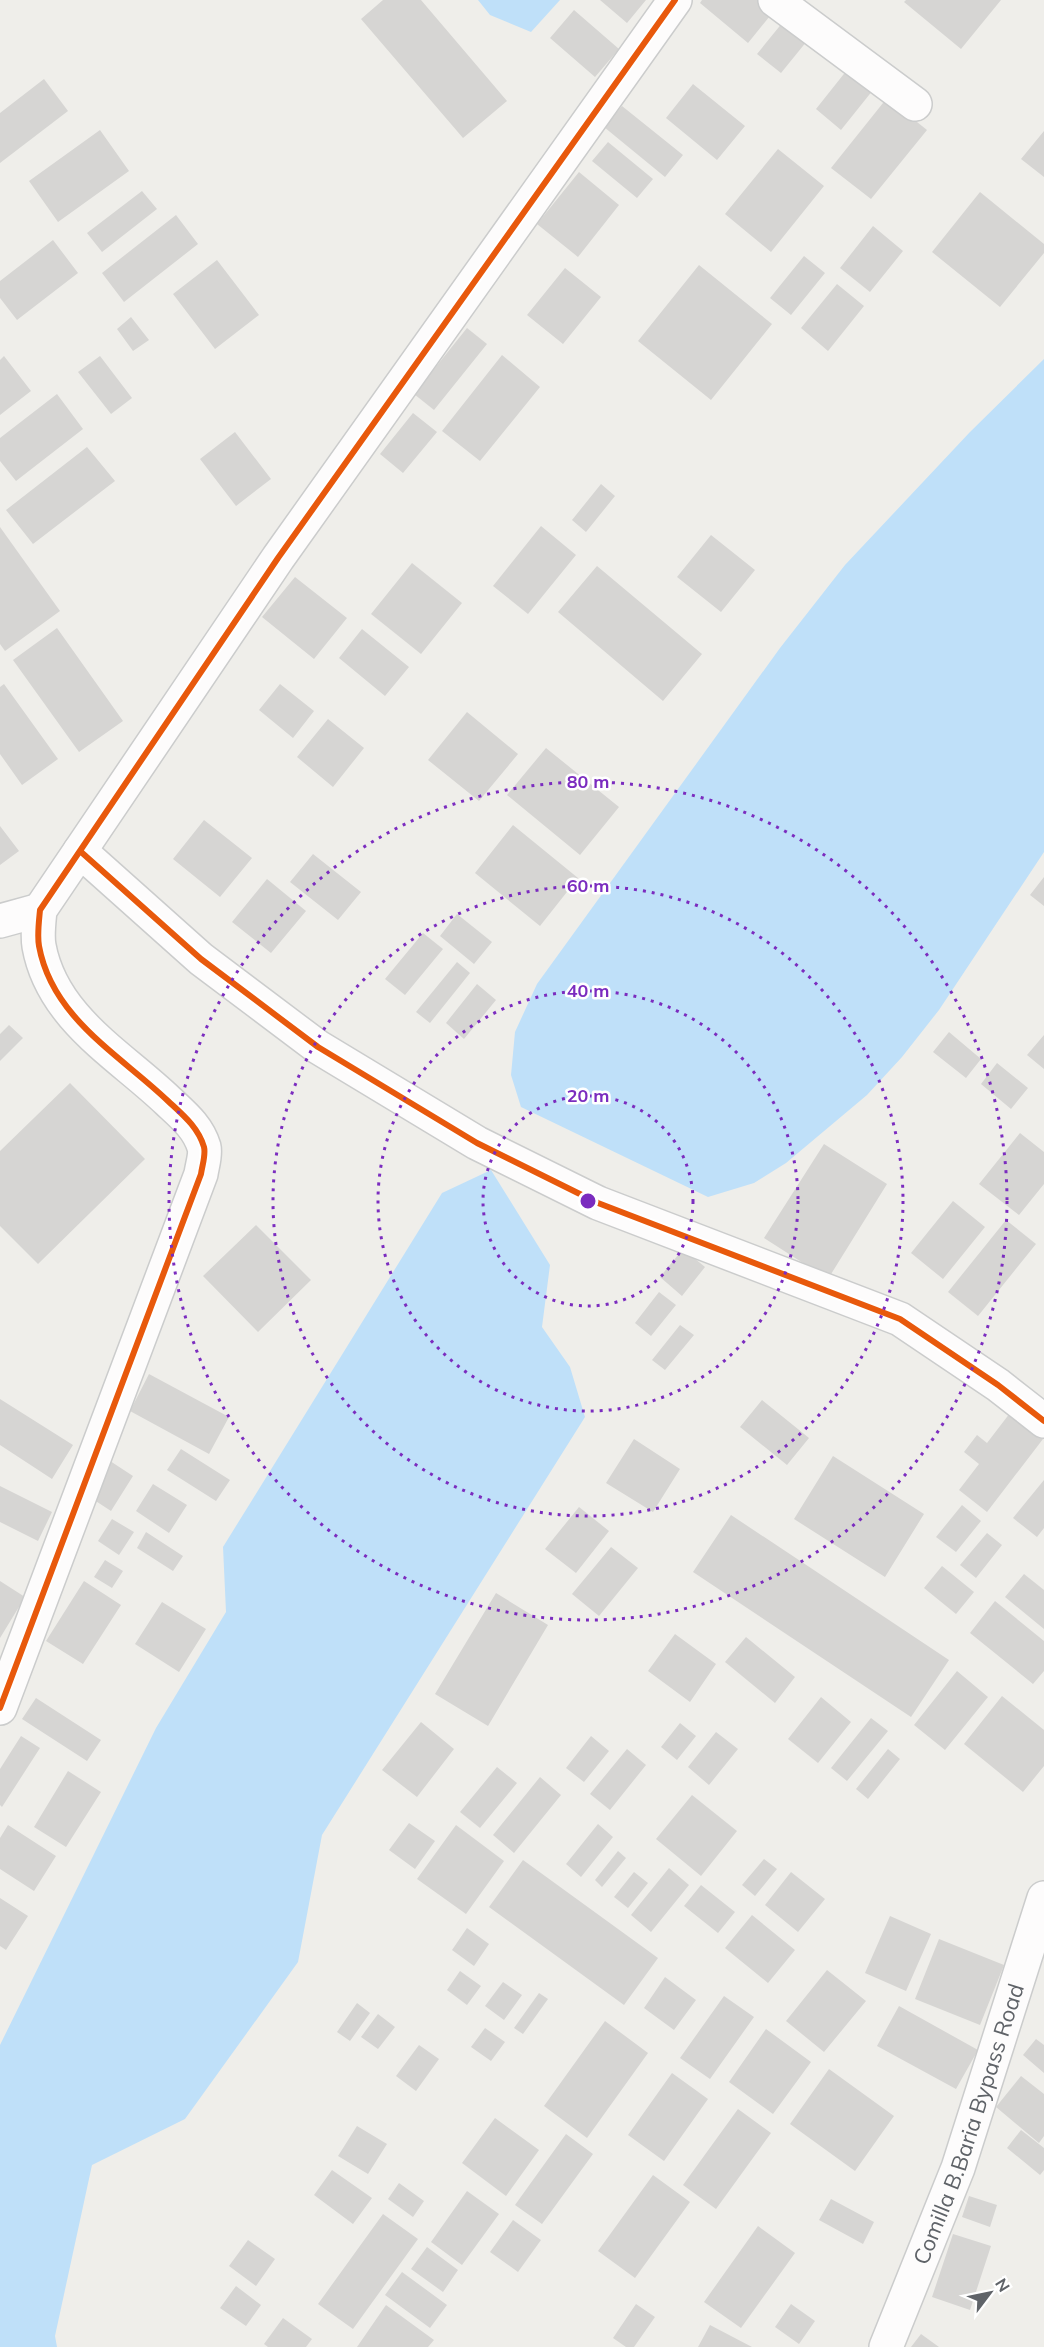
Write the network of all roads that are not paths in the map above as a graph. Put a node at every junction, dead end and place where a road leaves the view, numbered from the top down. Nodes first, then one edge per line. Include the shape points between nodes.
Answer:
1 (675, 0) edge
2 (775, 0) edge
3 (915, 104) dead end
4 (80, 851) junction
5 (40, 910) junction
6 (0, 921) edge
7 (1044, 1421) edge
8 (0, 1708) edge
9 (1044, 1898) edge
10 (886, 2347) edge

1 - 4 street via 278,558
2 - 3 street
4 - 5 street
4 - 7 street via 201,959 318,1047 467,1137 598,1203 900,1319
5 - 6 street
5 - 8 street via 38,945 51,981 70,1011 103,1048 159,1092 195,1127 205,1149 201,1174
9 - 10 street, Comilla B.Baria Bypass Road via 958,2168

